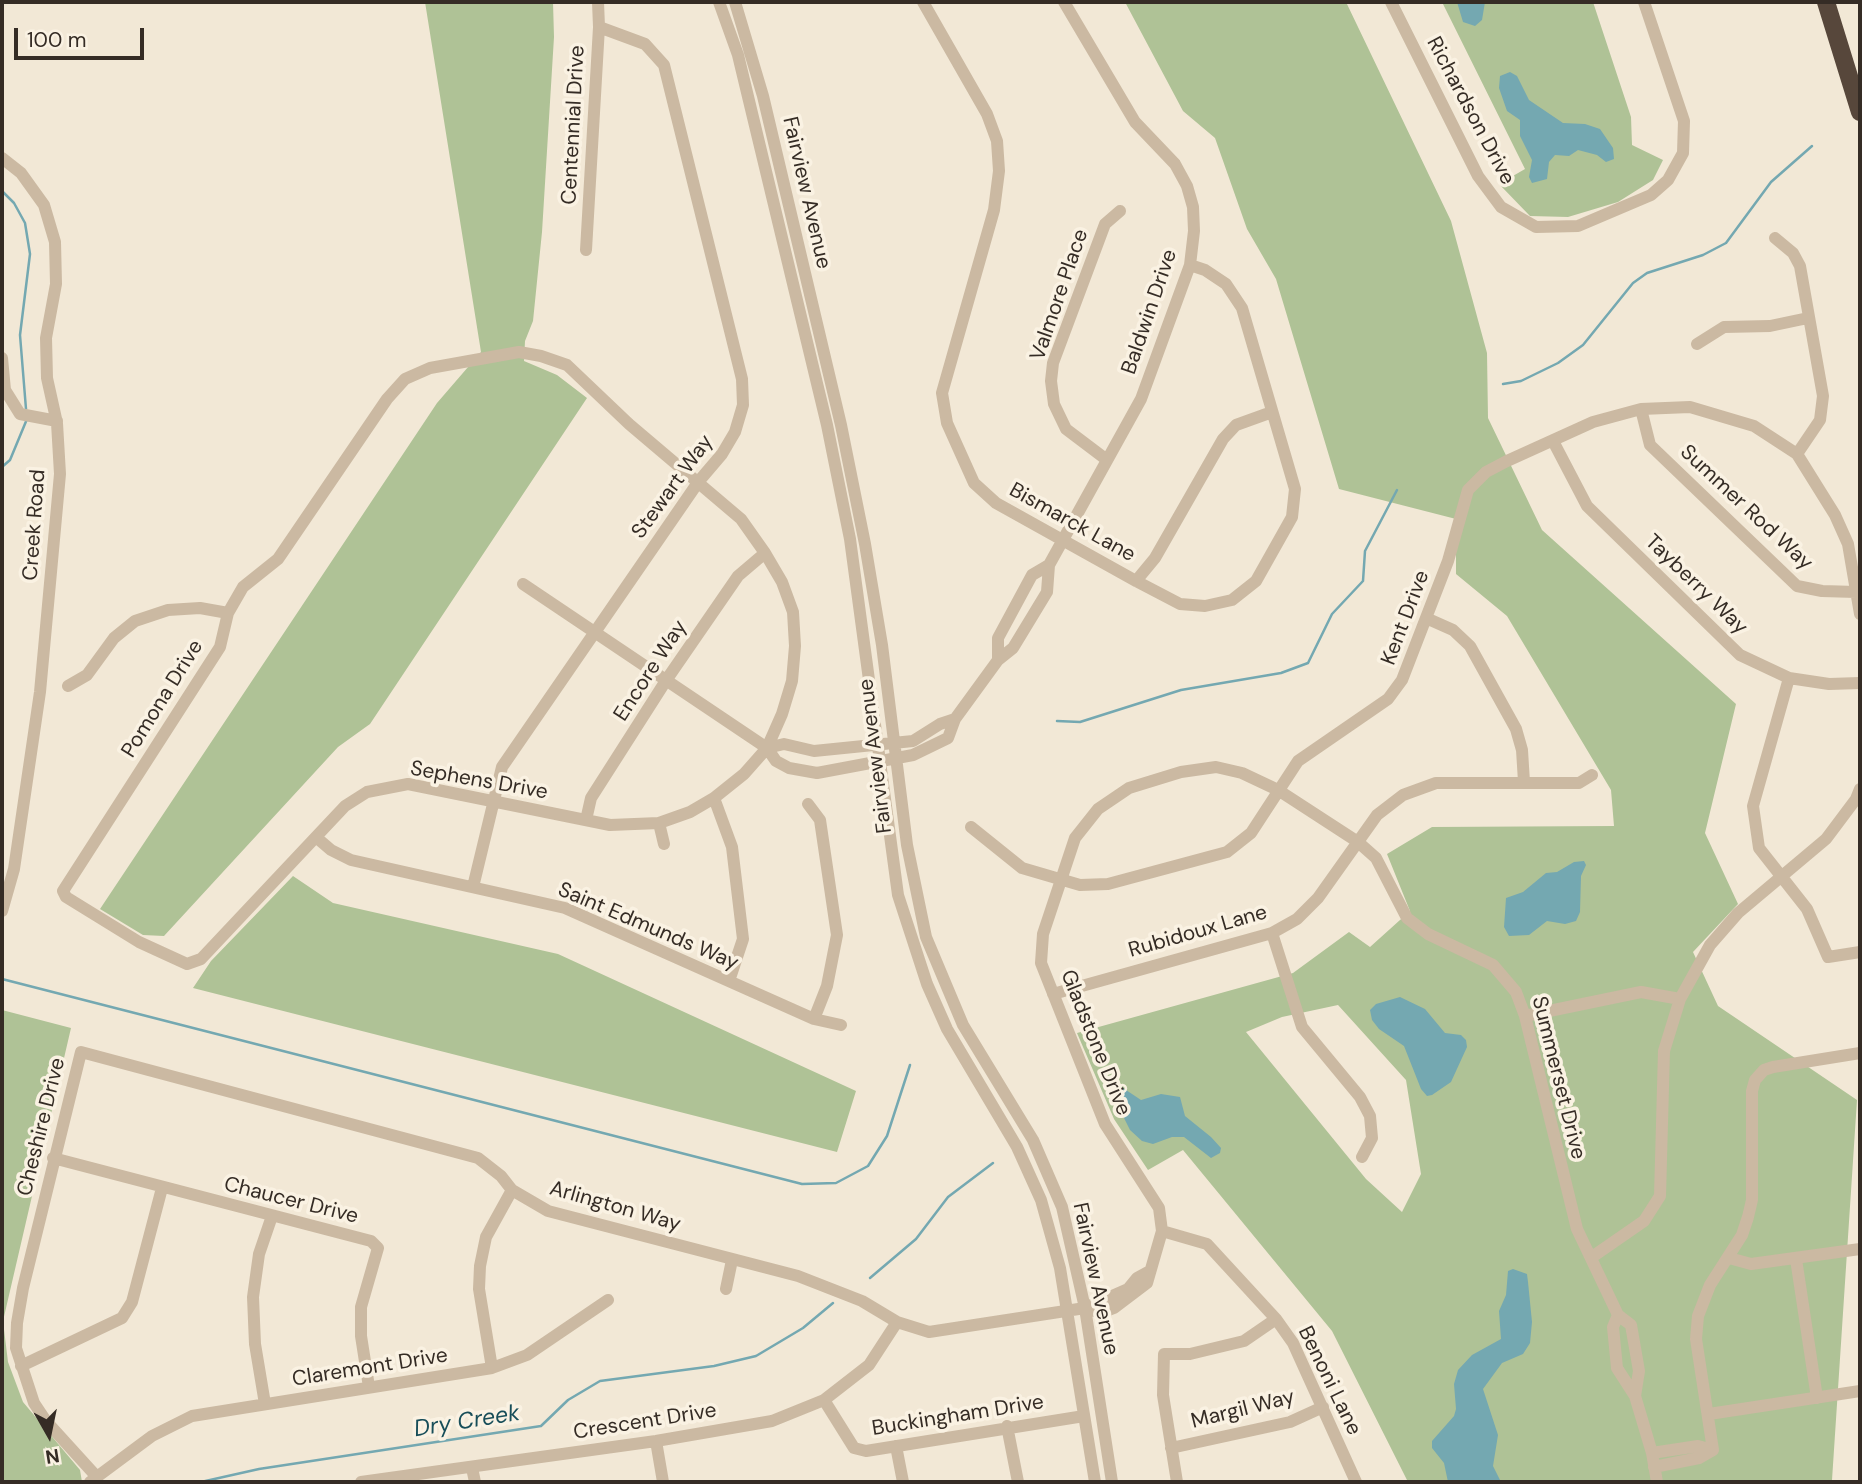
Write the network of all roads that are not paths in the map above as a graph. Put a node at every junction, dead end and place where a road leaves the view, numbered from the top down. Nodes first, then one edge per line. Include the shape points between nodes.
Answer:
1 (598, 2) edge
2 (719, 2) edge
3 (735, 2) edge
4 (922, 2) edge
5 (1064, 2) edge
6 (1391, 2) edge
7 (1644, 2) edge
8 (1826, 2) edge
9 (599, 27) junction
10 (1860, 112) edge
11 (2, 158) edge
12 (1120, 211) dead end
13 (1775, 239) dead end
14 (586, 250) dead end
15 (1190, 265) junction
16 (1808, 318) junction
17 (1697, 344) dead end
18 (2, 358) edge
19 (1641, 409) junction
20 (1272, 412) junction
21 (57, 421) junction
22 (1553, 441) junction
23 (1797, 454) junction
24 (1107, 460) junction
25 (699, 481) junction
26 (1062, 540) junction
27 (765, 553) junction
28 (1049, 565) junction
29 (1136, 581) junction
30 (523, 584) dead end
31 (1856, 592) junction
32 (228, 613) junction
33 (1860, 614) edge
34 (1426, 618) junction
35 (594, 632) junction
36 (998, 660) junction
37 (1789, 678) junction
38 (667, 679) junction
39 (1860, 683) edge
40 (68, 686) dead end
41 (955, 719) junction
42 (894, 742) junction
43 (877, 745) junction
44 (767, 748) junction
45 (896, 758) junction
46 (880, 760) junction
47 (1592, 775) dead end
48 (1524, 782) junction
49 (1278, 790) junction
50 (1859, 796) edge
51 (714, 798) junction
52 (492, 801) junction
53 (808, 804) dead end
54 (586, 821) junction
55 (659, 823) junction
56 (971, 827) dead end
57 (317, 838) junction
58 (1358, 842) junction
59 (664, 844) dead end
60 (1780, 876) junction
61 (1059, 880) junction
62 (473, 887) junction
63 (2, 911) edge
64 (1272, 933) junction
65 (1860, 953) edge
66 (187, 964) joint
67 (729, 981) junction
68 (1053, 993) junction
69 (1680, 999) junction
70 (1525, 1016) junction
71 (814, 1019) junction
72 (841, 1026) dead end
73 (81, 1052) joint
74 (1860, 1053) edge
75 (1362, 1157) dead end
76 (53, 1158) junction
77 (162, 1188) junction
78 (512, 1190) junction
79 (272, 1216) junction
80 (1162, 1231) junction
81 (1860, 1248) edge
82 (1592, 1257) junction
83 (1729, 1258) junction
84 (1796, 1259) junction
85 (732, 1260) junction
86 (726, 1289) dead end
87 (608, 1300) dead end
88 (1085, 1308) junction
89 (1067, 1311) junction
90 (1618, 1315) junction
91 (1276, 1319) junction
92 (897, 1322) junction
93 (21, 1366) junction
94 (492, 1368) junction
95 (369, 1387) junction
96 (1860, 1391) edge
97 (1635, 1396) junction
98 (1817, 1398) junction
99 (824, 1400) junction
100 (265, 1404) junction
101 (1323, 1408) junction
102 (1709, 1415) junction
103 (1084, 1416) junction
104 (1007, 1426) junction
105 (656, 1441) junction
106 (896, 1446) junction
107 (1171, 1448) junction
108 (1652, 1453) junction
109 (1689, 1454) junction
110 (1654, 1467) junction
111 (472, 1468) junction
112 (93, 1479) edge
113 (361, 1482) edge
114 (475, 1482) edge
115 (663, 1482) edge
116 (903, 1482) edge
117 (1018, 1482) edge
118 (1095, 1482) edge
119 (1112, 1482) edge
120 (1177, 1482) edge
121 (1356, 1482) edge
122 (1657, 1482) edge

1 - 9 street, Centennial Drive
2 - 43 street, Fairview Avenue via 738,55 827,425 850,539
3 - 42 street, Fairview Avenue via 763,96 841,425 870,569
4 - 26 street, Bismarck Lane via 987,114 997,141 999,171 994,210 942,393 943,409 974,483 996,503
5 - 15 street, Baldwin Drive via 1135,122 1175,164 1187,186 1194,231
6 - 7 street, Richardson Drive via 1478,176 1501,207 1536,227 1578,226 1651,195 1668,180 1682,153 1684,121
8 - 10 highway
9 - 14 street, Centennial Drive
9 - 25 street, Stewart Way via 645,44 664,65 742,379 743,405 736,432
11 - 21 street, Creek Road via 21,173 44,205 55,242 56,284 46,338 47,378
12 - 24 street, Valmore Place via 1105,224 1053,363 1051,382 1054,404 1066,429
13 - 16 street via 1793,253 1800,266
15 - 20 street, Bismarck Lane via 1226,284 1242,308
15 - 24 street, Baldwin Drive via 1141,400
16 - 17 street via 1770,326 1724,327
16 - 23 street via 1823,396 1820,420
18 - 21 street via 5,390 25,415
19 - 22 street, Kent Drive via 1593,422
19 - 23 street, Kent Drive via 1690,407 1754,426
19 - 31 street, Summer Rod Way via 1650,445 1797,586
20 - 29 street via 1236,425 1223,439 1155,558
20 - 29 street, Bismarck Lane via 1295,489 1292,517 1256,581 1232,600 1205,606 1180,604
21 - 63 street, Creek Road via 59,486 40,692 14,869
22 - 34 street, Kent Drive via 1486,472 1468,490
22 - 37 street, Tayberry Way via 1587,506 1740,655
23 - 31 street via 1844,534
24 - 26 street, Baldwin Drive
25 - 27 street via 740,519
25 - 32 street, Pomona Drive via 567,365 519,352 430,368 405,379 387,399 278,559 243,587
25 - 35 street, Stewart Way
26 - 28 street, Baldwin Drive
26 - 29 street, Bismarck Lane
27 - 38 street, Encore Way via 738,576
27 - 44 street via 793,612 795,646 792,681
28 - 36 street, Baldwin Drive via 1047,592 1013,648
28 - 36 street, Baldwin Drive via 1032,575 998,638
30 - 35 street, Baldwin Drive
31 - 33 street
32 - 40 street via 200,608 168,610 135,621 114,638 87,675
32 - 66 street, Pomona Drive via 220,647 63,891 139,942
34 - 48 street via 1453,630 1470,646 1516,729
34 - 49 street, Kent Drive via 1402,680 1388,699 1305,753
35 - 38 street, Baldwin Drive
35 - 52 street, Stewart Way via 502,767
36 - 41 street, Baldwin Drive
37 - 39 street, Tayberry Way
37 - 60 street via 1753,806 1759,848
38 - 44 street, Baldwin Drive
38 - 54 street, Encore Way via 591,798
41 - 42 street, Baldwin Drive via 913,741
41 - 45 street, Baldwin Drive via 948,738
42 - 43 street, Baldwin Drive
42 - 45 street, Fairview Avenue
43 - 44 street, Baldwin Drive via 814,751 785,744
43 - 46 street, Fairview Avenue
44 - 46 street, Baldwin Drive via 776,761 789,768 817,773
44 - 51 street, Sephens Drive
45 - 46 street, Baldwin Drive
45 - 88 street, Fairview Avenue via 907,845 926,937 964,1025 1033,1140 1062,1207
46 - 89 street, Fairview Avenue via 898,895 927,984 947,1029 1017,1147 1041,1200
47 - 48 street, Rubidoux Lane via 1578,783
48 - 58 street, Rubidoux Lane via 1436,783 1403,795 1377,815
49 - 58 street, Summerset Drive
49 - 61 street, Kent Drive via 1251,833 1227,852 1108,884
49 - 61 street, Gladstone Drive via 1216,767 1129,788 1098,809 1075,838
50 - 60 street via 1826,839
51 - 55 street, Sephens Drive
51 - 67 street via 732,847 743,939
52 - 54 street, Sephens Drive
52 - 57 street, Sephens Drive via 408,784 390,786 367,792 345,806
52 - 62 street, Stewart Way
53 - 71 street via 820,820 837,935 831,974
54 - 55 street, Sephens Drive
55 - 59 street
56 - 61 street, Kent Drive via 1022,868
57 - 62 street, Saint Edmunds Way via 351,860
57 - 66 street, Sephens Drive via 201,959
58 - 64 street, Rubidoux Lane via 1318,898 1297,919
58 - 70 street, Summerset Drive via 1376,858 1408,918 1428,934 1493,965 1516,992
60 - 65 street via 1807,909 1828,957
60 - 69 street via 1710,945
61 - 68 street, Gladstone Drive via 1043,934 1041,963
62 - 67 street, Saint Edmunds Way via 565,908
64 - 68 street, Rubidoux Lane
64 - 75 street via 1302,1027 1360,1097 1370,1116 1372,1139
67 - 71 street, Saint Edmunds Way
68 - 80 street, Gladstone Drive via 1105,1124 1158,1208
69 - 70 street via 1641,992
69 - 82 street via 1664,1051 1660,1196 1644,1221
70 - 82 street, Summerset Drive via 1577,1229
71 - 72 street, Saint Edmunds Way
73 - 76 street, Cheshire Drive
73 - 78 street, Arlington Way via 478,1158 502,1175
74 - 83 street via 1773,1067 1755,1080 1752,1200 1742,1235
76 - 77 street, Chaucer Drive
76 - 93 street, Cheshire Drive via 17,1323
77 - 79 street, Chaucer Drive
77 - 93 street via 132,1302 122,1318
78 - 85 street, Arlington Way via 548,1211
78 - 94 street via 486,1237 480,1266 479,1289
79 - 95 street, Chaucer Drive via 371,1241 378,1248 361,1307
79 - 100 street via 259,1254 253,1297
80 - 88 street via 1158,1253 1130,1293 1101,1313
80 - 91 street, Benoni Lane via 1207,1244
81 - 84 street
82 - 90 street, Summerset Drive
83 - 84 street via 1751,1264
83 - 102 street via 1710,1285 1698,1316 1696,1339
84 - 98 street
85 - 86 street
85 - 92 street, Arlington Way via 836,1289
87 - 94 street, Claremont Drive via 527,1355
88 - 89 street, Arlington Way
88 - 119 street, Fairview Avenue
89 - 92 street, Arlington Way via 929,1332
89 - 103 street, Fairview Avenue
90 - 97 street, Summerset Drive via 1613,1327 1618,1368
90 - 97 street, Summerset Drive via 1631,1325 1639,1371
91 - 101 street, Benoni Lane via 1293,1343
91 - 107 street via 1244,1341 1190,1354 1164,1354 1163,1395
92 - 99 street, Crescent Drive via 869,1365
93 - 112 street, Cheshire Drive via 34,1403
94 - 95 street, Claremont Drive
95 - 100 street, Claremont Drive
96 - 98 street
97 - 108 street, Summerset Drive
98 - 102 street
99 - 105 street, Crescent Drive via 772,1421
99 - 106 street, Buckingham Drive via 854,1448 866,1451
100 - 112 street, Claremont Drive via 169,1424
101 - 107 street, Margil Way via 1290,1422
101 - 121 street, Benoni Lane
102 - 109 street via 1713,1450
103 - 104 street, Buckingham Drive
103 - 118 street, Fairview Avenue
104 - 106 street, Buckingham Drive
104 - 117 street
105 - 111 street, Crescent Drive
105 - 115 street
106 - 116 street
107 - 120 street
108 - 109 street
108 - 110 street, Summerset Drive
109 - 110 street
110 - 122 street, Summerset Drive
111 - 113 street, Crescent Drive
111 - 114 street

